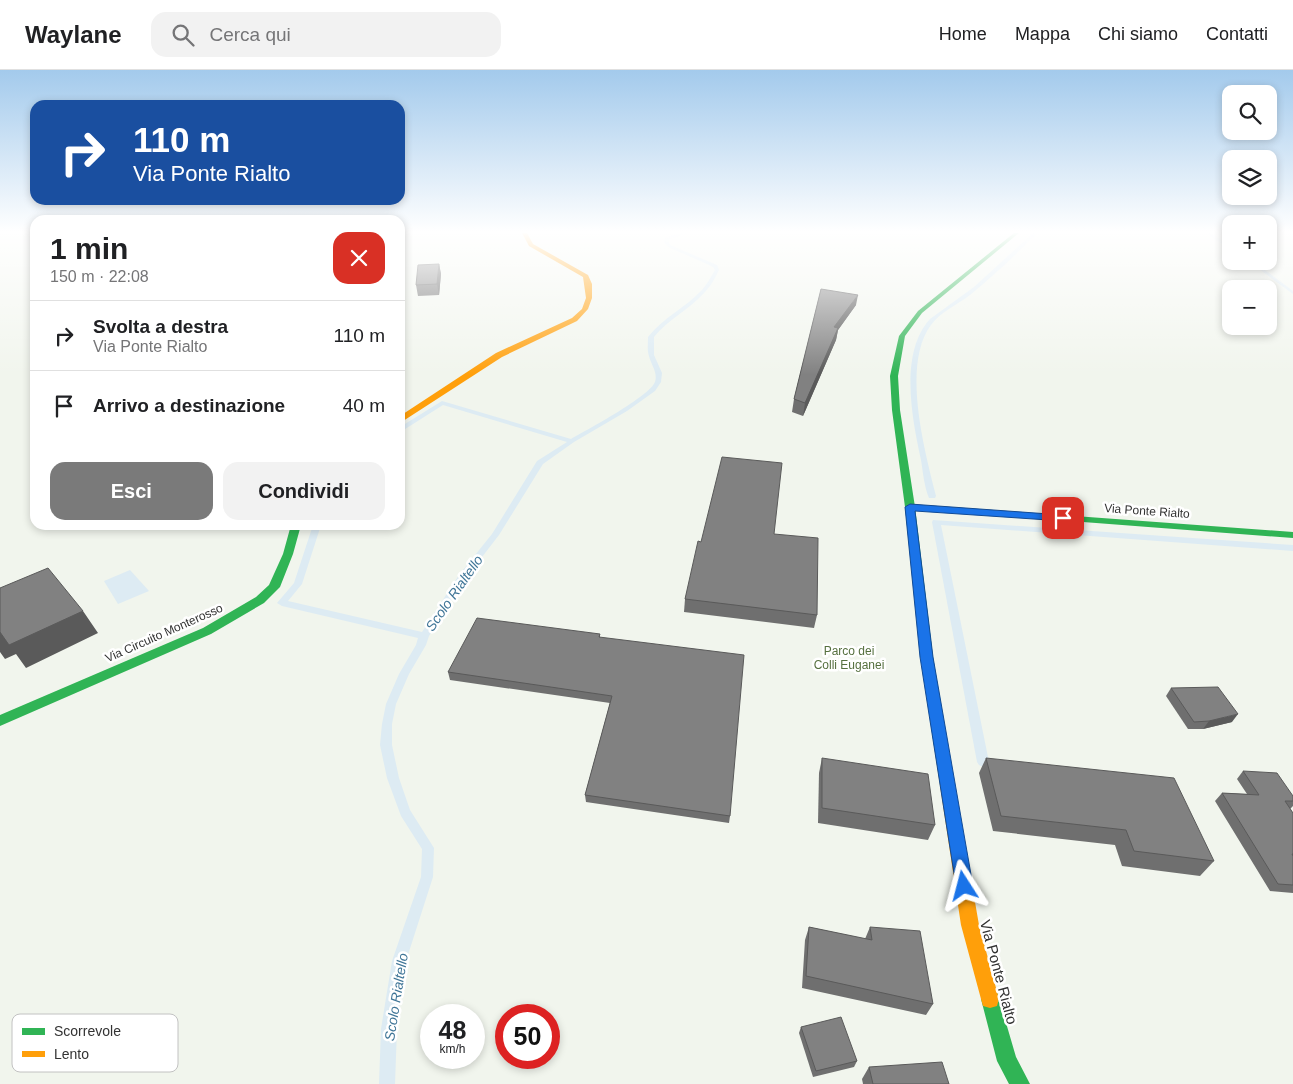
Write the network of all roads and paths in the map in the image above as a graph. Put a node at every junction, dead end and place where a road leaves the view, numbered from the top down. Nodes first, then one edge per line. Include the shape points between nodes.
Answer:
1 (588, 280) edge
2 (959, 280) edge
3 (405, 417) edge
4 (910, 507) junction
5 (295, 530) edge
6 (1293, 535) edge
7 (0, 721) edge
8 (1020, 1084) edge

1 - 3 main road via 589,305 576,319 499,354
2 - 4 main road, Via Ponte Rialto via 920,312 902,336 894,376
4 - 6 main road, Via Ponte Rialto
4 - 8 main road, Via Ponte Rialto via 927,657 970,924 1007,1061
5 - 7 main road, Via Circuito Monterosso via 274,587 260,600 206,631

